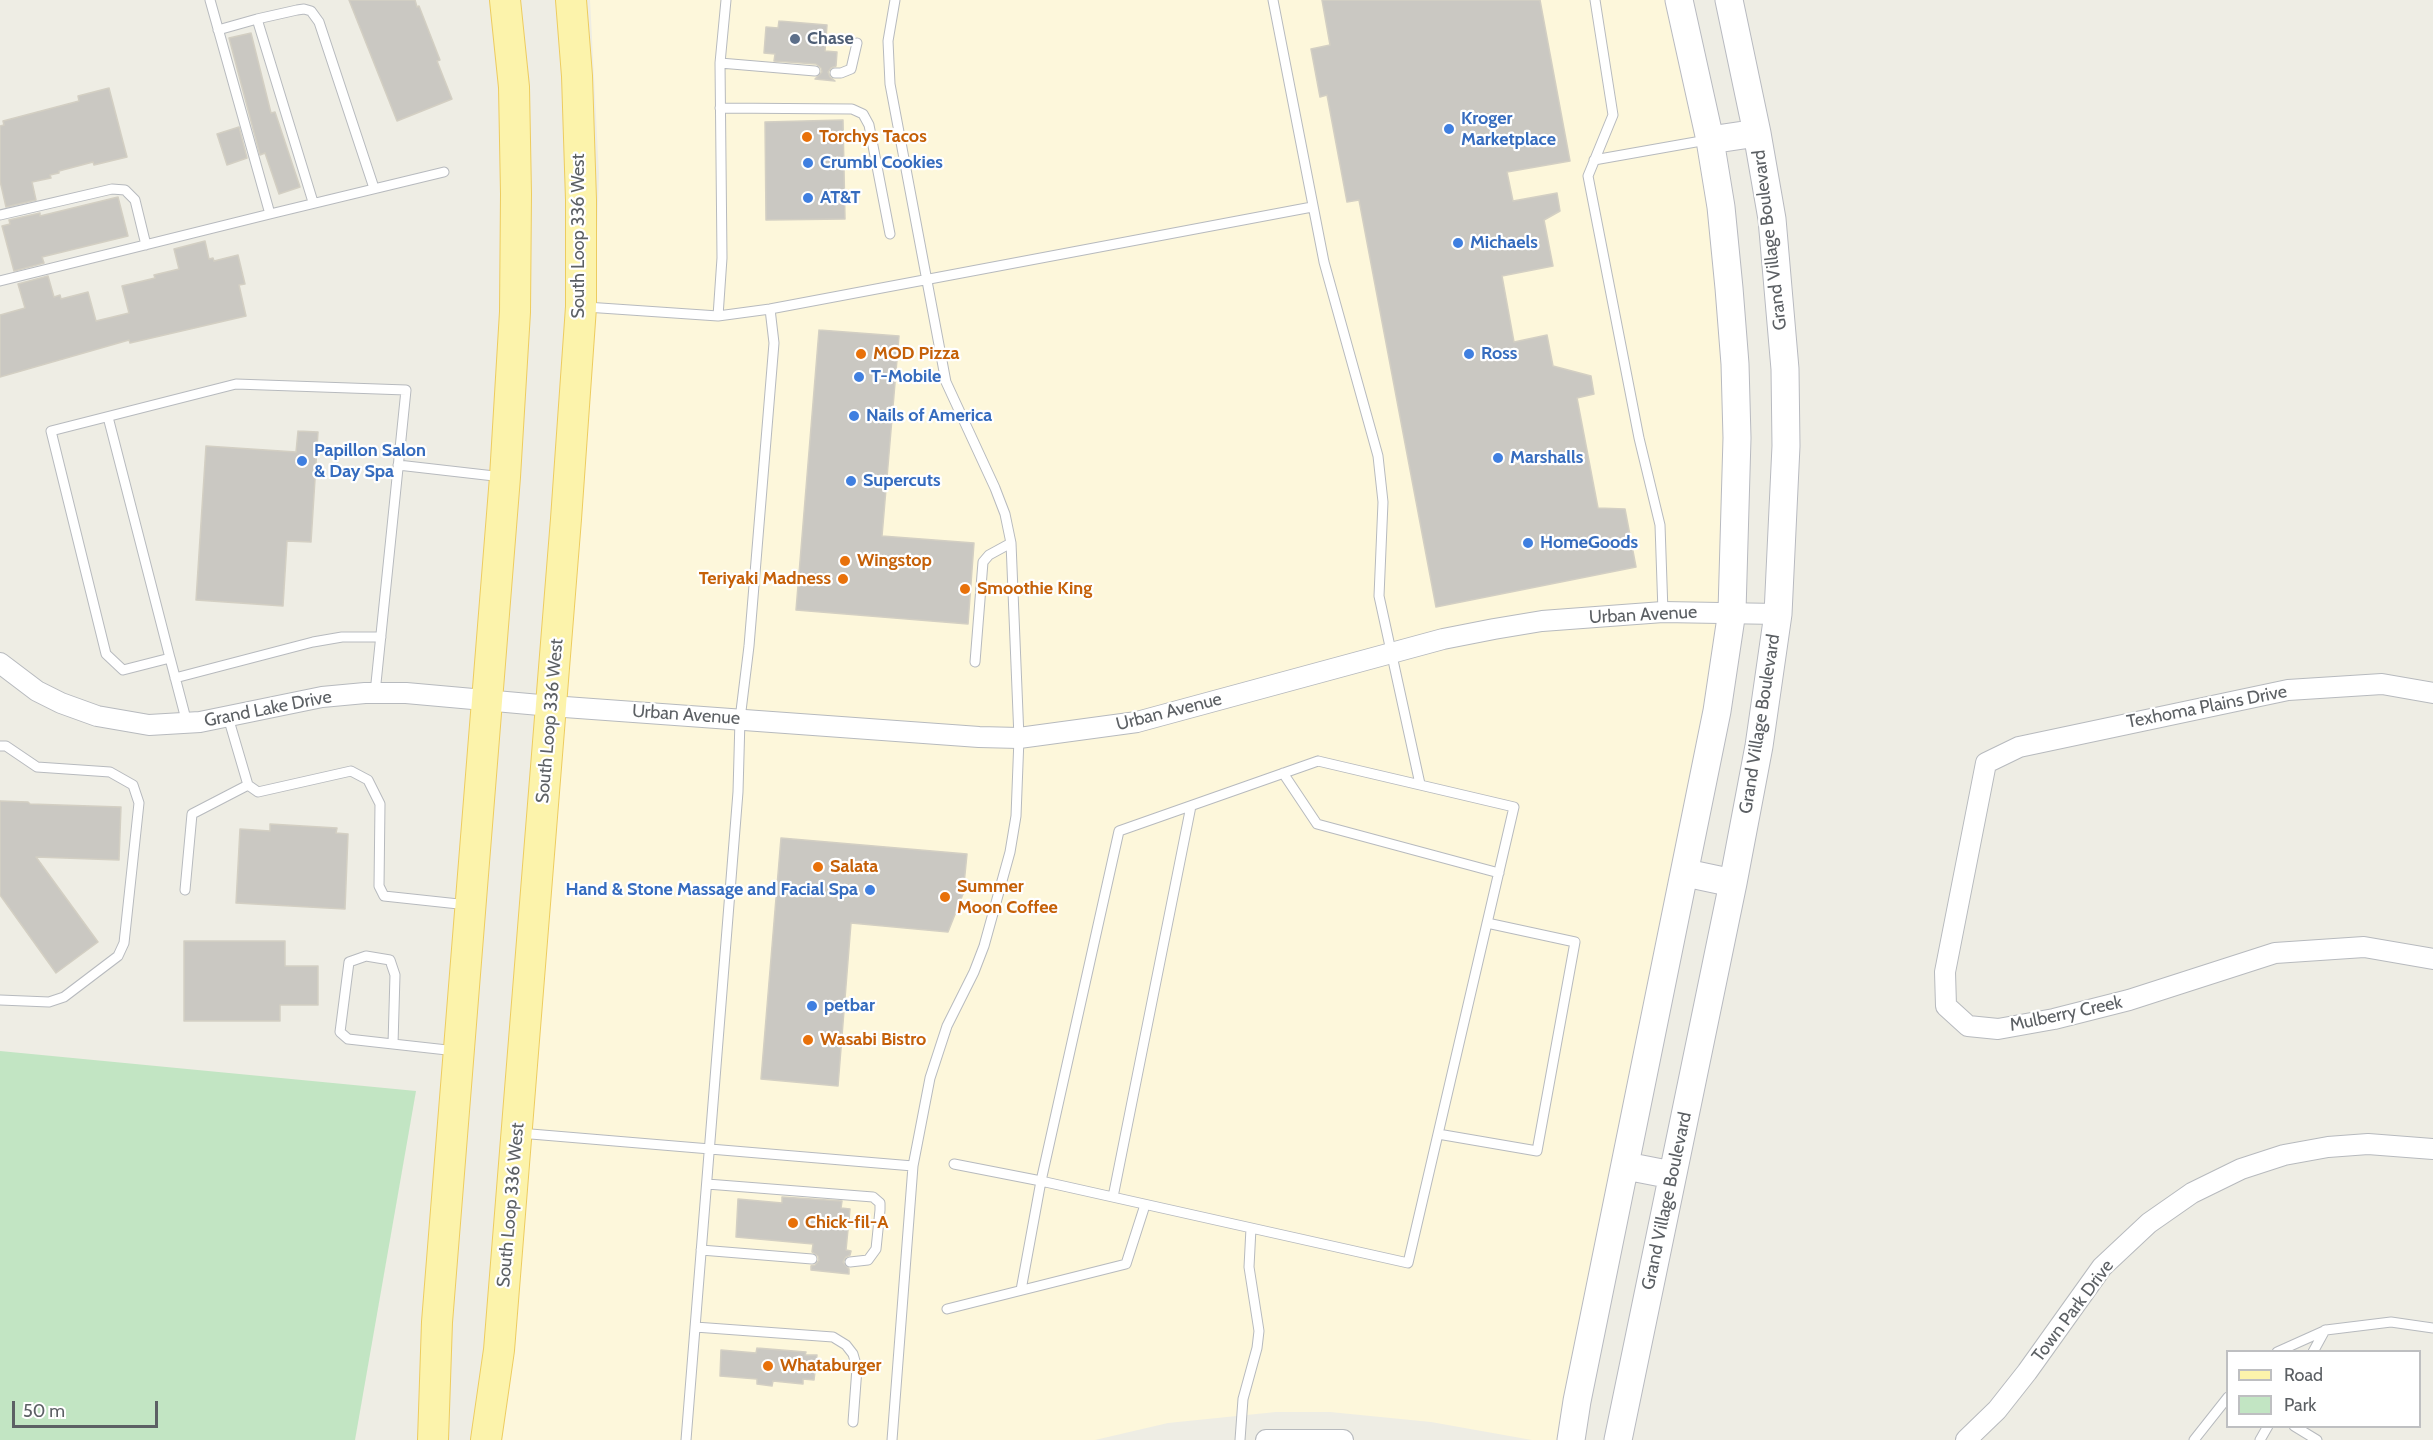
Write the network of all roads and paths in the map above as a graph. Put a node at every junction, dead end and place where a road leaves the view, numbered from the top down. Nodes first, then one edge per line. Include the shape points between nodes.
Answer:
1 (210, 0) edge
2 (505, 0) edge
3 (571, 0) edge
4 (726, 0) edge
5 (895, 0) edge
6 (1273, 0) edge
7 (1595, 0) edge
8 (1679, 0) edge
9 (1729, 0) edge
10 (257, 19) junction
11 (218, 30) junction
12 (857, 43) dead end
13 (720, 63) junction
14 (815, 71) dead end
15 (835, 73) dead end
16 (720, 108) junction
17 (1757, 134) junction
18 (1710, 140) junction
19 (1594, 160) junction
20 (444, 172) dead end
21 (374, 188) junction
22 (313, 202) junction
23 (1312, 207) junction
24 (270, 214) junction
25 (0, 215) edge
26 (890, 234) dead end
27 (146, 245) junction
28 (927, 279) junction
29 (0, 281) edge
30 (580, 307) junction
31 (770, 309) junction
32 (718, 316) junction
33 (108, 417) junction
34 (398, 465) junction
35 (505, 477) junction
36 (1011, 543) junction
37 (1732, 611) junction
38 (1663, 612) junction
39 (1778, 614) junction
40 (381, 637) junction
41 (1392, 652) junction
42 (170, 658) junction
43 (975, 662) dead end
44 (0, 663) edge
45 (175, 678) junction
46 (375, 693) junction
47 (2433, 693) edge
48 (486, 700) junction
49 (551, 706) junction
50 (228, 717) junction
51 (740, 719) junction
52 (187, 723) junction
53 (1019, 738) junction
54 (0, 746) edge
55 (1986, 763) joint
56 (1283, 773) junction
57 (1420, 784) junction
58 (248, 785) junction
59 (1191, 806) junction
60 (1498, 873) junction
61 (1686, 873) junction
62 (1733, 883) junction
63 (185, 890) dead end
64 (470, 905) junction
65 (1487, 923) junction
66 (2433, 958) edge
67 (0, 1000) edge
68 (393, 1044) junction
69 (458, 1051) junction
70 (517, 1133) junction
71 (1438, 1134) junction
72 (2433, 1149) edge
73 (710, 1150) junction
74 (954, 1164) dead end
75 (913, 1166) junction
76 (1626, 1166) junction
77 (1672, 1175) junction
78 (1041, 1181) junction
79 (707, 1184) junction
80 (1113, 1197) junction
81 (1145, 1205) junction
82 (1251, 1228) junction
83 (701, 1250) junction
84 (812, 1259) dead end
85 (850, 1262) dead end
86 (1021, 1290) junction
87 (946, 1309) dead end
88 (695, 1327) junction
89 (2433, 1328) edge
90 (2325, 1330) junction
91 (2281, 1350) edge
92 (2314, 1350) edge
93 (2226, 1400) edge
94 (853, 1422) dead end
95 (2297, 1428) edge
96 (433, 1440) edge
97 (486, 1440) edge
98 (686, 1440) edge
99 (892, 1440) edge
100 (1240, 1440) edge
101 (1266, 1440) edge
102 (1343, 1440) edge
103 (1571, 1440) edge
104 (1618, 1440) edge
105 (1966, 1440) edge
106 (2194, 1440) edge
107 (2318, 1440) edge

1 - 11 lane
2 - 35 main road via 514,87 516,194 515,312
3 - 30 main road, South Loop 336 West via 578,98
4 - 13 lane
5 - 28 lane via 888,41 890,84
6 - 23 lane
7 - 19 lane via 1613,115
8 - 18 street
9 - 17 street, Grand Village Boulevard
10 - 11 lane
10 - 21 lane via 304,9 311,11 319,22
10 - 22 lane
11 - 24 lane
12 - 15 lane via 851,69
13 - 14 lane
13 - 16 lane
16 - 26 lane via 852,108 862,114 870,125
16 - 32 lane via 722,258
17 - 18 street
17 - 39 street, Grand Village Boulevard via 1772,219 1785,369 1786,446
18 - 19 lane
18 - 37 street via 1721,207 1735,364 1737,471
19 - 38 lane via 1588,176 1660,525
20 - 21 lane
21 - 22 lane
22 - 24 lane
23 - 28 lane
23 - 41 lane via 1378,456 1383,502 1379,596
24 - 27 lane
25 - 27 lane via 112,189 125,190 135,200
27 - 29 lane
28 - 31 lane
28 - 36 lane via 946,382 995,488
30 - 32 lane
30 - 49 main road, South Loop 336 West
31 - 32 lane
31 - 51 lane via 774,343
33 - 34 lane via 236,384 406,390
33 - 42 lane
33 - 42 lane via 51,431 106,654 123,670
34 - 35 lane
34 - 40 lane
35 - 48 main road
36 - 43 lane via 983,562
36 - 53 lane
37 - 38 street, Urban Avenue
37 - 39 street, Urban Avenue
37 - 61 street
38 - 41 street, Urban Avenue via 1542,621
39 - 62 street, Grand Village Boulevard via 1759,746
40 - 45 lane via 313,642
40 - 46 lane
41 - 53 street, Urban Avenue via 1137,722
41 - 57 lane
42 - 45 lane
44 - 52 street, Grand Lake Drive via 37,691 97,716 149,725
45 - 52 lane
46 - 48 street, Grand Lake Drive
46 - 50 street, Grand Lake Drive via 322,697
47 - 55 street, Texhoma Plains Drive via 2382,684 2288,690 2019,747
48 - 49 street, Grand Lake Drive
48 - 64 main road
49 - 51 street, Urban Avenue
49 - 70 main road, South Loop 336 West
50 - 52 street, Grand Lake Drive
50 - 58 lane
51 - 53 street, Urban Avenue
51 - 73 lane via 738,792
53 - 75 lane via 1016,816 1010,852 984,945 947,1026 930,1078
54 - 67 lane via 37,767 110,772 132,785 139,803 124,943 118,956 64,997 49,1002
55 - 66 street, Mulberry Creek via 1945,972 1946,1005 1968,1026 1998,1029 2054,1019 2129,1000 2274,953 2364,947
56 - 57 lane via 1318,761
56 - 59 lane
56 - 60 lane via 1317,824
57 - 60 lane via 1514,807
58 - 63 lane via 192,814
58 - 64 lane via 258,792 351,771 369,780 380,804 379,886 384,896
59 - 78 lane via 1119,831
59 - 80 lane
60 - 65 lane
61 - 62 street
61 - 76 street
62 - 77 street, Grand Village Boulevard
64 - 69 main road
65 - 71 lane
65 - 71 lane via 1575,942 1537,1151
68 - 68 lane via 348,1039 340,1032 349,962 366,956 390,960 395,975
68 - 69 lane
69 - 96 main road via 437,1322
70 - 73 lane
70 - 97 main road, South Loop 336 West via 499,1350
71 - 82 lane via 1408,1263
72 - 105 street, Town Park Drive via 2368,1144 2283,1155 2192,1192 2149,1223 2102,1267 2027,1372 1997,1410
73 - 75 lane
73 - 79 lane
74 - 78 lane
75 - 99 lane
76 - 77 street
76 - 103 street
77 - 104 street, Grand Village Boulevard
78 - 80 lane
78 - 86 lane
79 - 83 lane
79 - 85 lane via 873,1197 880,1203 876,1249 868,1260
80 - 81 lane
81 - 82 lane
81 - 86 lane via 1126,1264
82 - 100 lane via 1249,1267 1259,1331 1243,1399
83 - 84 lane
83 - 88 lane
86 - 87 lane
88 - 94 lane via 816,1335 840,1341 853,1354 857,1368
88 - 98 lane
89 - 90 lane via 2391,1322
90 - 91 lane
90 - 92 lane
93 - 106 lane
95 - 107 lane
101 - 102 street

